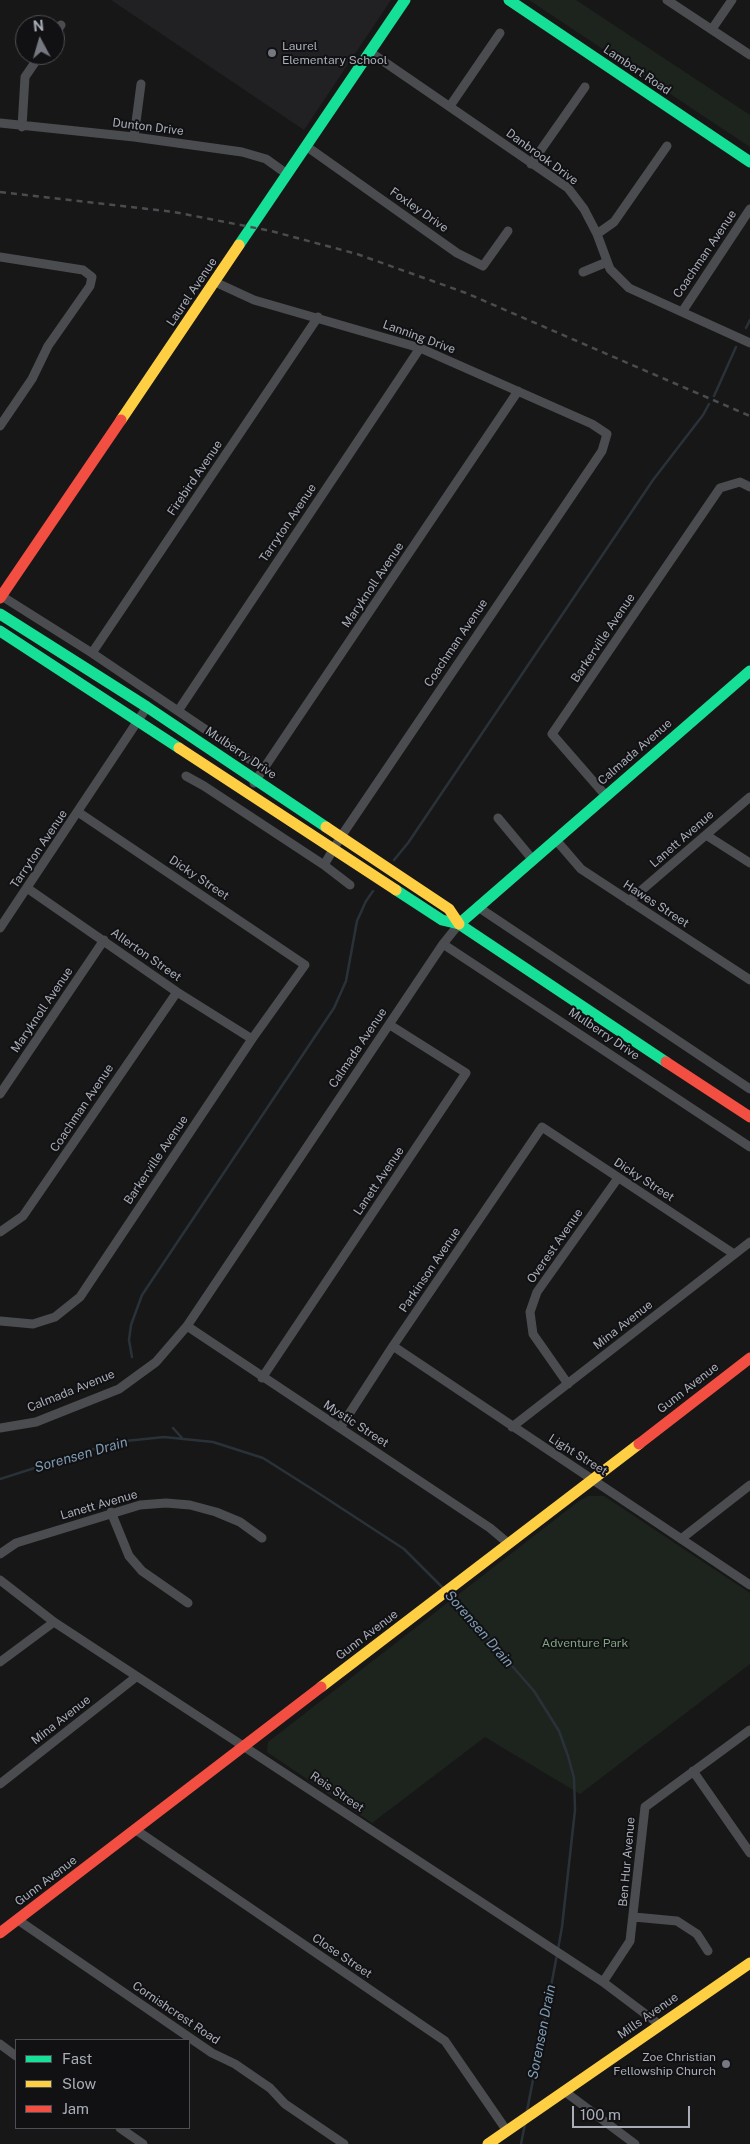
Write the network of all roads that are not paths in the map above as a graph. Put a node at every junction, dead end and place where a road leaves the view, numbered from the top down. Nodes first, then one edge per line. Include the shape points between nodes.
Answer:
1 (405, 0) edge
2 (509, 0) edge
3 (667, 0) edge
4 (732, 0) edge
5 (712, 29) junction
6 (500, 33) dead end
7 (370, 52) junction
8 (750, 55) edge
9 (33, 65) edge
10 (141, 84) dead end
11 (585, 87) dead end
12 (450, 106) junction
13 (0, 123) edge
14 (22, 127) junction
15 (134, 138) junction
16 (306, 146) junction
17 (667, 146) dead end
18 (750, 162) edge
19 (531, 164) junction
20 (287, 174) junction
21 (750, 210) edge
22 (508, 231) dead end
23 (597, 234) junction
24 (0, 257) edge
25 (607, 262) junction
26 (584, 272) dead end
27 (215, 282) junction
28 (682, 312) junction
29 (318, 317) junction
30 (750, 343) edge
31 (420, 348) junction
32 (518, 391) junction
33 (0, 426) edge
34 (607, 434) joint
35 (750, 487) edge
36 (0, 597) edge
37 (0, 614) edge
38 (0, 631) edge
39 (92, 653) junction
40 (750, 671) edge
41 (147, 707) junction
42 (178, 711) junction
43 (138, 720) junction
44 (264, 769) junction
45 (186, 776) dead end
46 (256, 780) junction
47 (248, 792) junction
48 (606, 796) junction
49 (750, 797) edge
50 (78, 812) junction
51 (498, 818) dead end
52 (706, 835) junction
53 (340, 838) junction
54 (556, 840) junction
55 (333, 848) junction
56 (533, 860) junction
57 (750, 864) edge
58 (324, 865) junction
59 (350, 885) dead end
60 (27, 888) junction
61 (629, 901) junction
62 (478, 908) junction
63 (459, 924) junction
64 (0, 928) edge
65 (104, 940) junction
66 (443, 944) junction
67 (305, 965) joint
68 (750, 980) edge
69 (177, 992) junction
70 (390, 1025) junction
71 (252, 1038) junction
72 (750, 1090) edge
73 (0, 1094) edge
74 (750, 1117) edge
75 (542, 1128) joint
76 (750, 1147) edge
77 (618, 1178) junction
78 (0, 1232) edge
79 (750, 1242) edge
80 (734, 1254) junction
81 (0, 1321) edge
82 (187, 1326) junction
83 (393, 1346) junction
84 (750, 1358) edge
85 (262, 1378) junction
86 (568, 1384) junction
87 (512, 1427) junction
88 (0, 1428) edge
89 (340, 1428) junction
90 (593, 1480) junction
91 (750, 1485) edge
92 (112, 1512) junction
93 (262, 1538) dead end
94 (680, 1539) junction
95 (509, 1544) junction
96 (0, 1554) edge
97 (0, 1580) edge
98 (750, 1585) edge
99 (188, 1603) dead end
100 (54, 1622) junction
101 (0, 1662) edge
102 (136, 1677) junction
103 (750, 1730) edge
104 (245, 1745) junction
105 (694, 1772) junction
106 (0, 1784) edge
107 (136, 1830) junction
108 (750, 1853) edge
109 (634, 1916) junction
110 (18, 1920) junction
111 (0, 1934) edge
112 (708, 1952) dead end
113 (750, 1963) edge
114 (603, 1982) junction
115 (660, 2025) junction
116 (0, 2044) edge
117 (15, 2055) edge
118 (564, 2091) junction
119 (121, 2129) edge
120 (510, 2129) junction
121 (143, 2144) edge
122 (344, 2144) edge
123 (488, 2144) edge
124 (636, 2144) edge

1 - 7 street, Laurel Avenue
2 - 18 street, Lambert Road
3 - 5 street
4 - 5 street
5 - 8 street
6 - 12 street
7 - 12 street, Danbrook Drive
7 - 16 street, Laurel Avenue
9 - 14 street via 25,77
10 - 15 street
11 - 19 street
12 - 19 street, Danbrook Drive
13 - 14 street, Dunton Drive
14 - 15 street, Dunton Drive
15 - 20 street, Dunton Drive via 242,152 266,159
16 - 20 street, Laurel Avenue
16 - 22 street, Foxley Drive via 458,253 483,266
17 - 23 street via 614,222
19 - 23 street, Danbrook Drive via 568,188
20 - 27 street, Laurel Avenue
21 - 28 street, Coachman Avenue
23 - 25 street, Danbrook Drive
24 - 33 street via 82,270 92,277 90,286 48,346 32,380
25 - 26 street
25 - 28 street, Danbrook Drive via 629,288
27 - 29 street, Lanning Drive via 254,300
27 - 36 street, Laurel Avenue
28 - 30 street, Danbrook Drive
29 - 31 street, Lanning Drive
29 - 39 street, Firebird Avenue
31 - 32 street, Lanning Drive
31 - 42 street, Tarryton Avenue
32 - 34 street, Lanning Drive
32 - 44 street, Maryknoll Avenue
34 - 53 street, Coachman Avenue via 602,451
35 - 48 street, Barkerville Avenue via 740,482 720,488 552,734
36 - 39 street
37 - 41 street, Mulberry Drive
38 - 43 street, Mulberry Drive
39 - 42 street
40 - 48 street, Calmada Avenue
41 - 43 street, Tarryton Avenue
41 - 46 street, Mulberry Drive
42 - 44 street
43 - 47 street, Mulberry Drive
43 - 50 street, Tarryton Avenue
44 - 46 street, Maryknoll Avenue
45 - 58 street
46 - 47 street, Maryknoll Avenue
46 - 53 street, Mulberry Drive
47 - 55 street, Mulberry Drive
48 - 54 street, Calmada Avenue
49 - 52 street, Lanett Avenue
50 - 60 street, Tarryton Avenue
50 - 67 street, Dicky Street
51 - 56 street
52 - 57 street
52 - 61 street, Lanett Avenue
53 - 55 street, Coachman Avenue
53 - 63 street, Mulberry Drive via 449,909
54 - 56 street, Calmada Avenue
54 - 61 street, Hawes Street via 580,868
55 - 58 street, Coachman Avenue
55 - 63 street, Mulberry Drive via 442,920
56 - 62 street, Calmada Avenue
58 - 59 street
60 - 64 street, Tarryton Avenue
60 - 65 street, Allerton Street
61 - 68 street, Hawes Street
62 - 63 street, Calmada Avenue
62 - 72 street
63 - 66 street, Calmada Avenue
63 - 74 street, Mulberry Drive
65 - 69 street, Allerton Street
65 - 73 street, Maryknoll Avenue
66 - 70 street, Calmada Avenue
66 - 76 street, Mulberry Drive
67 - 71 street, Barkerville Avenue
69 - 71 street, Allerton Street
69 - 78 street, Coachman Avenue via 23,1216
70 - 82 street, Calmada Avenue
70 - 85 street, Lanett Avenue via 466,1073
71 - 81 street, Barkerville Avenue via 80,1298 55,1317 33,1324
75 - 77 street, Dicky Street
75 - 83 street, Parkinson Avenue
77 - 80 street, Dicky Street
77 - 86 street, Overest Avenue via 537,1292 530,1312 533,1334
79 - 80 street, Mina Avenue
80 - 86 street, Mina Avenue
82 - 85 street, Mystic Street
82 - 88 street, Calmada Avenue via 156,1362 119,1389 36,1422
83 - 87 street, Light Street
83 - 89 street, Parkinson Avenue
84 - 90 street, Gunn Avenue
85 - 89 street, Mystic Street
86 - 87 street, Mina Avenue
87 - 90 street, Light Street
89 - 95 street, Mystic Street
90 - 94 street, Light Street
90 - 95 street, Gunn Avenue
91 - 94 street
92 - 93 street, Lanett Avenue via 140,1505 190,1505 240,1522
92 - 96 street, Lanett Avenue via 16,1543
92 - 99 street via 129,1556 142,1571
94 - 98 street, Light Street
95 - 104 street, Gunn Avenue
97 - 100 street, Reis Street
100 - 101 street
100 - 102 street, Reis Street
102 - 104 street, Reis Street
102 - 106 street, Mina Avenue
103 - 105 street, Ben Hur Avenue
104 - 107 street, Gunn Avenue
104 - 114 street, Reis Street
105 - 108 street
105 - 109 street, Ben Hur Avenue via 645,1807
107 - 110 street, Gunn Avenue
107 - 120 street, Close Street via 446,2042
109 - 112 street via 677,1921 697,1934
109 - 114 street, Ben Hur Avenue via 630,1941
110 - 111 street, Gunn Avenue
110 - 122 street, Cornishcrest Road via 212,2054 235,2064 270,2088 285,2104
113 - 115 street, Mills Avenue
114 - 115 street, Reis Street
115 - 118 street, Mills Avenue
116 - 117 street
118 - 120 street, Mills Avenue
118 - 124 street
119 - 121 street
120 - 123 street, Mills Avenue

